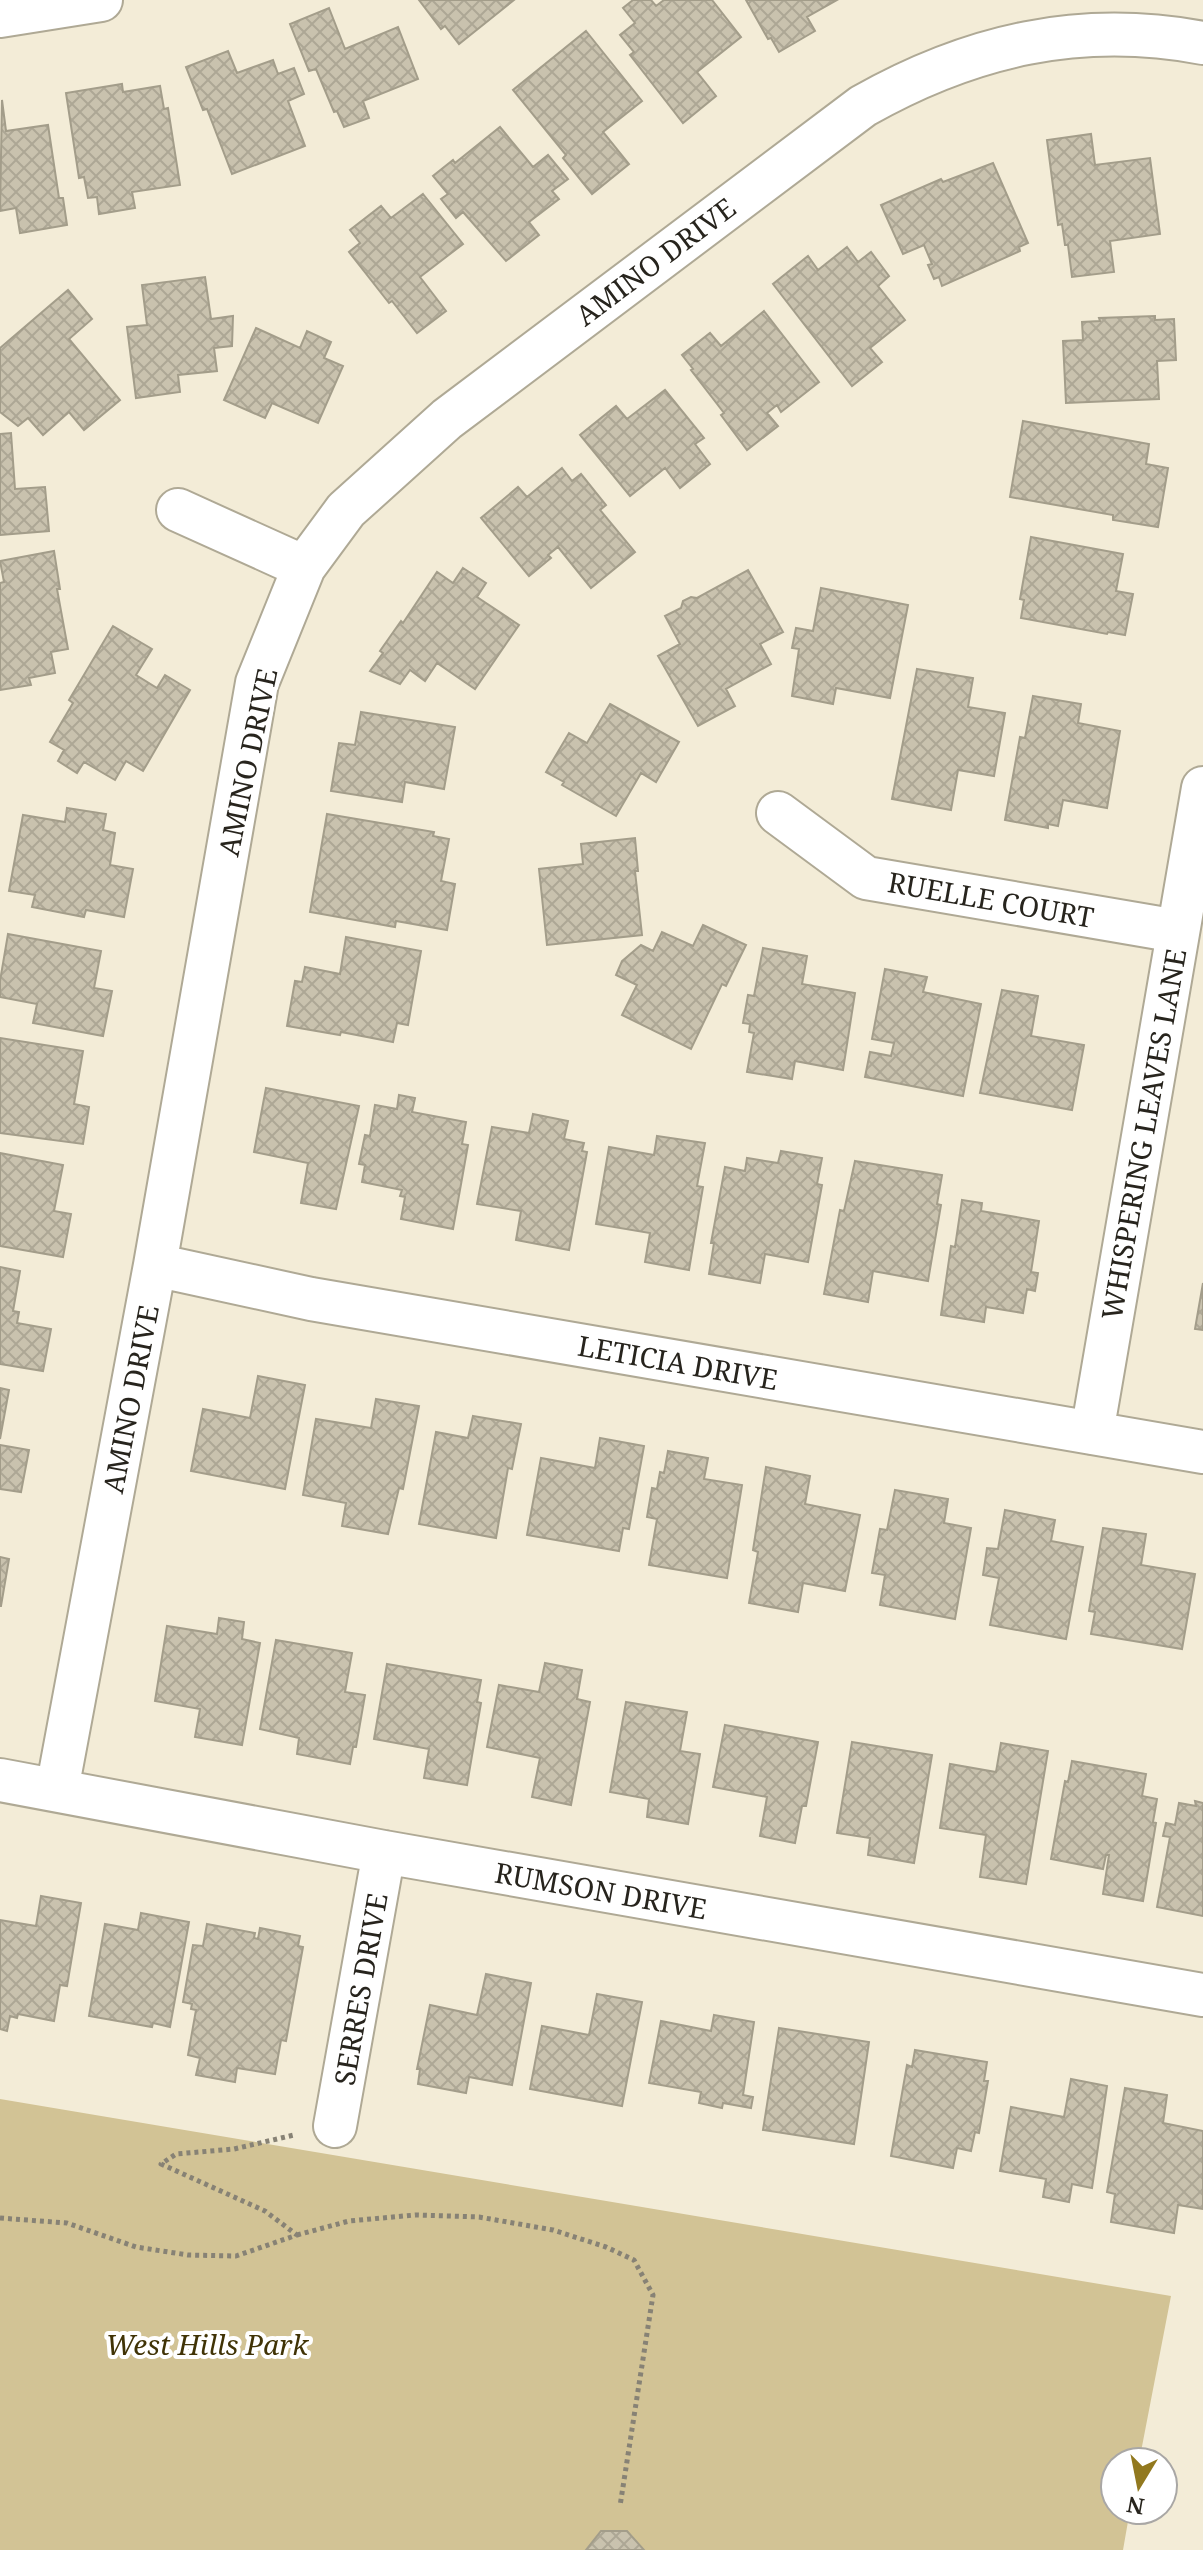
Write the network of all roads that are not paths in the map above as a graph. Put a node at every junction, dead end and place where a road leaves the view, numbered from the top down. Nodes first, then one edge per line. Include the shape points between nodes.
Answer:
1 (101, 0) edge
2 (0, 16) edge
3 (1203, 43) edge
4 (178, 510) dead end
5 (304, 567) junction
6 (1203, 788) edge
7 (778, 813) dead end
8 (1177, 931) junction
9 (155, 1265) junction
10 (1092, 1433) junction
11 (1203, 1452) edge
12 (0, 1780) edge
13 (57, 1790) junction
14 (384, 1852) junction
15 (1203, 1995) edge
16 (318, 2130) road end

1 - 2 street
3 - 5 street, AMINO DRIVE via 1129,34 1036,40 946,64 863,106 447,419 346,510
4 - 5 street
5 - 9 street, AMINO DRIVE via 257,683
6 - 8 street, WHISPERING LEAVES LANE
7 - 8 street, RUELLE COURT via 866,878
8 - 10 street, WHISPERING LEAVES LANE
9 - 10 street, LETICIA DRIVE via 311,1299
9 - 13 street, AMINO DRIVE
10 - 11 street, LETICIA DRIVE
12 - 13 street, RUMSON DRIVE
13 - 14 street, RUMSON DRIVE
14 - 15 street, RUMSON DRIVE
14 - 16 street, SERRES DRIVE

